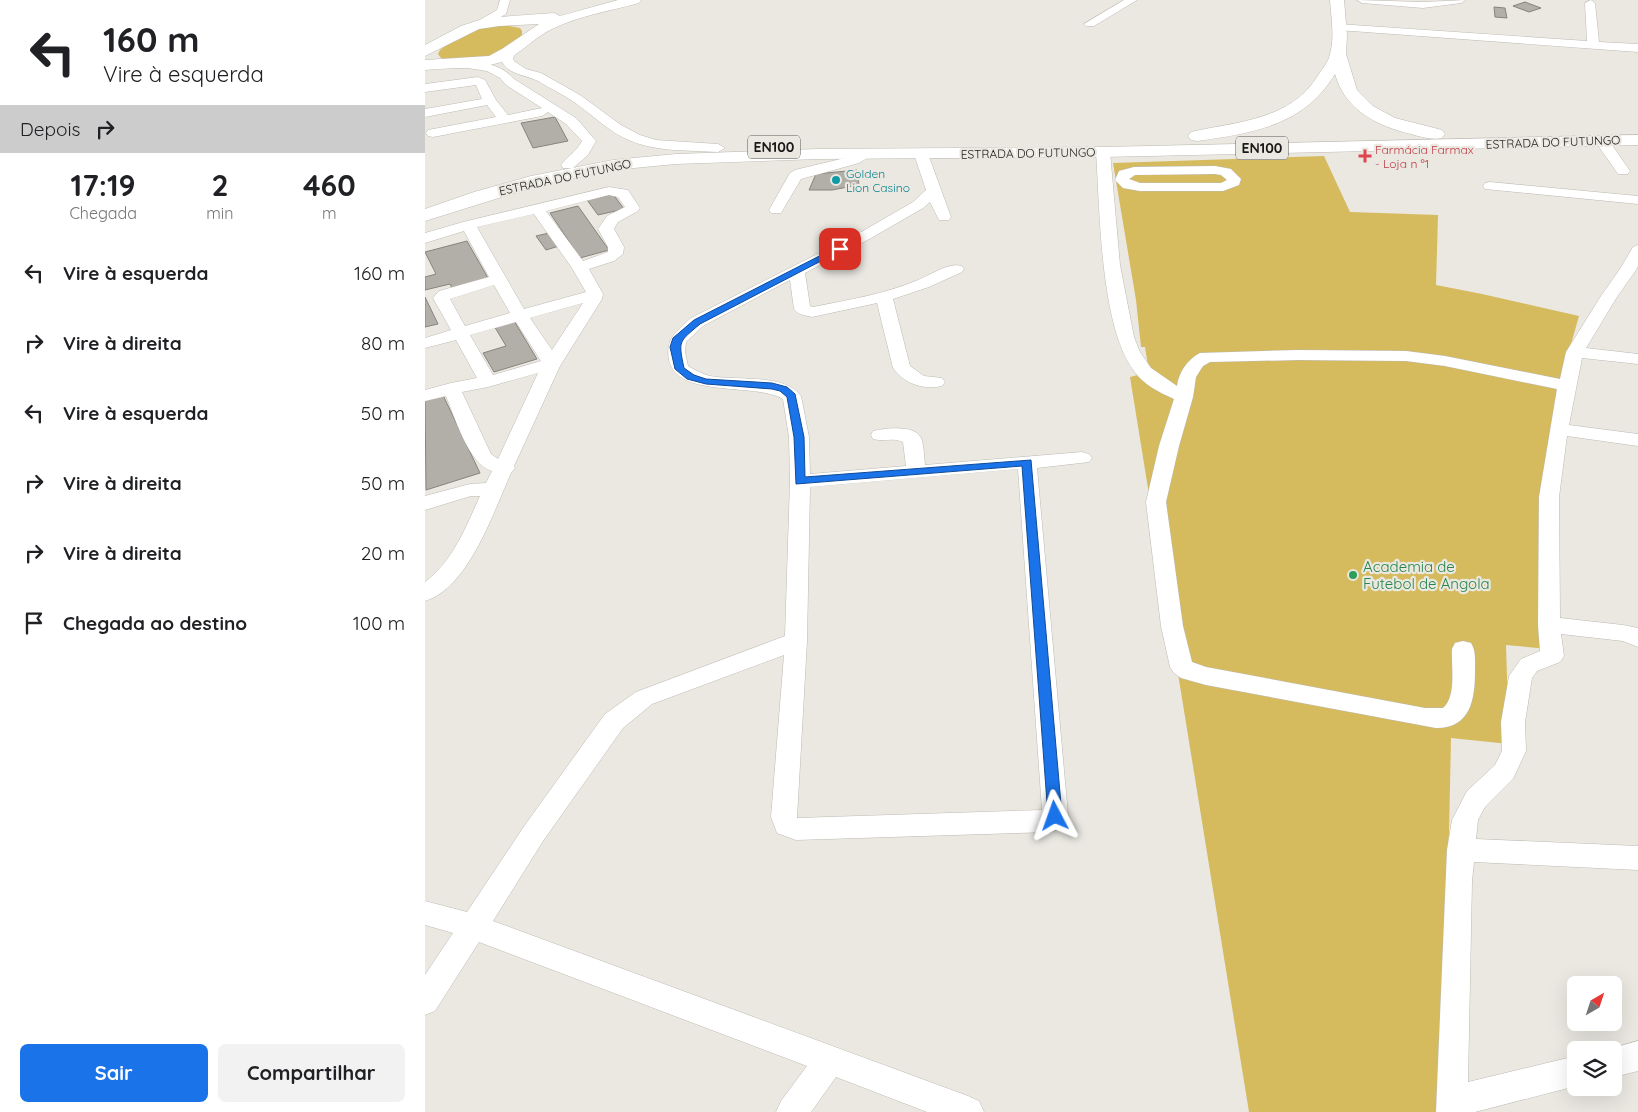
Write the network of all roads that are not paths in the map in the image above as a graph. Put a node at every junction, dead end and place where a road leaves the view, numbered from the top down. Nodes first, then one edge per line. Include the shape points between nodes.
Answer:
1 (505, 0) edge
2 (615, 0) edge
3 (634, 0) edge
4 (1131, 0) edge
5 (1337, 0) edge
6 (1461, 0) edge
7 (1590, 3) dead end
8 (1360, 11) edge
9 (507, 17) junction
10 (1090, 24) dead end
11 (1338, 27) junction
12 (534, 33) junction
13 (1594, 45) junction
14 (1638, 48) edge
15 (430, 49) edge
16 (511, 51) junction
17 (1338, 54) junction
18 (465, 64) junction
19 (433, 65) edge
20 (425, 88) edge
21 (490, 101) junction
22 (425, 112) edge
23 (542, 112) dead end
24 (505, 119) junction
25 (433, 133) dead end
26 (607, 134) junction
27 (586, 136) junction
28 (1602, 140) junction
29 (1638, 140) edge
30 (718, 148) junction
31 (1103, 152) junction
32 (867, 154) junction
33 (921, 154) junction
34 (568, 165) junction
35 (1623, 171) dead end
36 (1105, 177) junction
37 (1122, 177) junction
38 (1490, 186) dead end
39 (933, 190) junction
40 (1638, 200) edge
41 (425, 206) edge
42 (537, 208) junction
43 (775, 210) dead end
44 (425, 215) edge
45 (944, 216) dead end
46 (468, 225) junction
47 (425, 238) edge
48 (1638, 250) edge
49 (579, 267) junction
50 (956, 269) dead end
51 (797, 271) junction
52 (499, 279) junction
53 (592, 288) junction
54 (884, 297) junction
55 (516, 309) junction
56 (459, 333) junction
57 (425, 344) edge
58 (1575, 352) junction
59 (1638, 360) edge
60 (552, 363) junction
61 (487, 382) junction
62 (937, 382) dead end
63 (1567, 386) junction
64 (451, 388) junction
65 (425, 396) edge
66 (1184, 397) junction
67 (1559, 429) junction
68 (880, 435) dead end
69 (1638, 440) edge
70 (1081, 458) dead end
71 (1027, 463) junction
72 (505, 468) junction
73 (916, 472) junction
74 (800, 481) junction
75 (494, 489) junction
76 (425, 503) edge
77 (425, 592) edge
78 (1549, 625) junction
79 (1638, 639) edge
80 (796, 641) junction
81 (1463, 649) dead end
82 (1460, 850) junction
83 (1638, 858) edge
84 (425, 912) edge
85 (472, 926) junction
86 (425, 1001) edge
87 (1638, 1056) edge
88 (830, 1060) junction
89 (1622, 1060) edge
90 (1567, 1073) edge
91 (1452, 1107) edge
92 (792, 1112) edge
93 (968, 1112) edge

1 - 9 street
2 - 9 main road via 543,20
3 - 12 main road via 561,20
4 - 10 street
5 - 11 main road, ESTRADA DO FUTUNGO / EN100
6 - 8 street
7 - 13 street
8 - 11 street
8 - 13 street
9 - 12 main road via 526,25
9 - 15 main road via 459,31
11 - 17 main road, ESTRADA DO FUTUNGO / EN100
12 - 16 main road
13 - 14 street
15 - 19 main road
16 - 18 main road via 493,59
16 - 26 street via 508,63 576,98
17 - 28 main road via 1348,87 1359,101 1376,115 1401,126 1463,138
17 - 30 main road, ESTRADA DO FUTUNGO / EN100 via 1325,82 1304,104 1267,121 1224,132 1129,142
18 - 19 main road
18 - 27 street via 490,68 503,75 571,121
20 - 21 street via 478,81
21 - 22 street
21 - 24 street
23 - 24 street
24 - 25 street
26 - 27 street
26 - 30 street via 655,144
27 - 34 street via 589,141 587,148
28 - 29 main road, ESTRADA DO FUTUNGO / EN100
28 - 31 main road, ESTRADA DO FUTUNGO / EN100
28 - 35 street
30 - 34 main road, ESTRADA DO FUTUNGO / EN100 via 642,153
31 - 33 main road, ESTRADA DO FUTUNGO / EN100
31 - 36 street
32 - 33 main road, ESTRADA DO FUTUNGO / EN100
32 - 43 street via 795,176
32 - 44 main road, ESTRADA DO FUTUNGO / EN100 via 721,156 613,165 531,182
33 - 39 street
34 - 41 main road, ESTRADA DO FUTUNGO / EN100 via 491,184
36 - 37 street
36 - 66 street via 1113,273 1125,339 1142,369
37 - 37 street via 1134,171 1215,170 1226,172 1235,179 1223,187 1140,187 1129,185
38 - 40 street
39 - 45 street
39 - 51 street via 918,205
42 - 46 street
42 - 49 street
42 - 49 street via 613,191 623,193 633,206 606,225 605,229 617,247 615,254
46 - 47 street
46 - 52 street
48 - 58 street via 1629,270
49 - 53 street
50 - 54 street
51 - 54 street via 804,311
51 - 74 street via 697,322 678,338 675,347 680,369 690,377 706,382 772,386 784,389 792,396 799,437
52 - 55 street
52 - 56 street via 441,296
53 - 55 street
53 - 60 street via 594,298
54 - 62 street via 902,368 921,382
55 - 56 street
55 - 60 street
56 - 57 street
56 - 61 street
58 - 59 street
58 - 63 street
60 - 61 street
60 - 72 street
61 - 64 street
63 - 66 lane via 1463,364 1406,356 1225,356 1206,357 1197,362 1187,378
63 - 67 street
64 - 65 street
64 - 72 street via 483,457 493,465
66 - 81 lane via 1156,502 1172,626 1182,667 1206,676 1443,718 1453,714 1462,701
67 - 69 street
67 - 78 street via 1549,506
68 - 73 street via 899,434 912,440
70 - 71 street
71 - 73 street
71 - 80 street via 1055,816 1051,821 796,829 787,825 784,817
72 - 75 street
73 - 74 street
74 - 80 street
75 - 76 street via 470,490
75 - 77 street via 471,541 446,575
78 - 79 street via 1623,632
78 - 82 street via 1552,656 1529,665 1521,676 1513,722 1514,751 1504,772 1476,799 1465,820
80 - 85 street via 644,698 627,709 534,833
82 - 83 street
82 - 91 street
84 - 85 street
85 - 86 street
85 - 88 street
87 - 89 street
88 - 92 street
88 - 93 street
90 - 91 street

